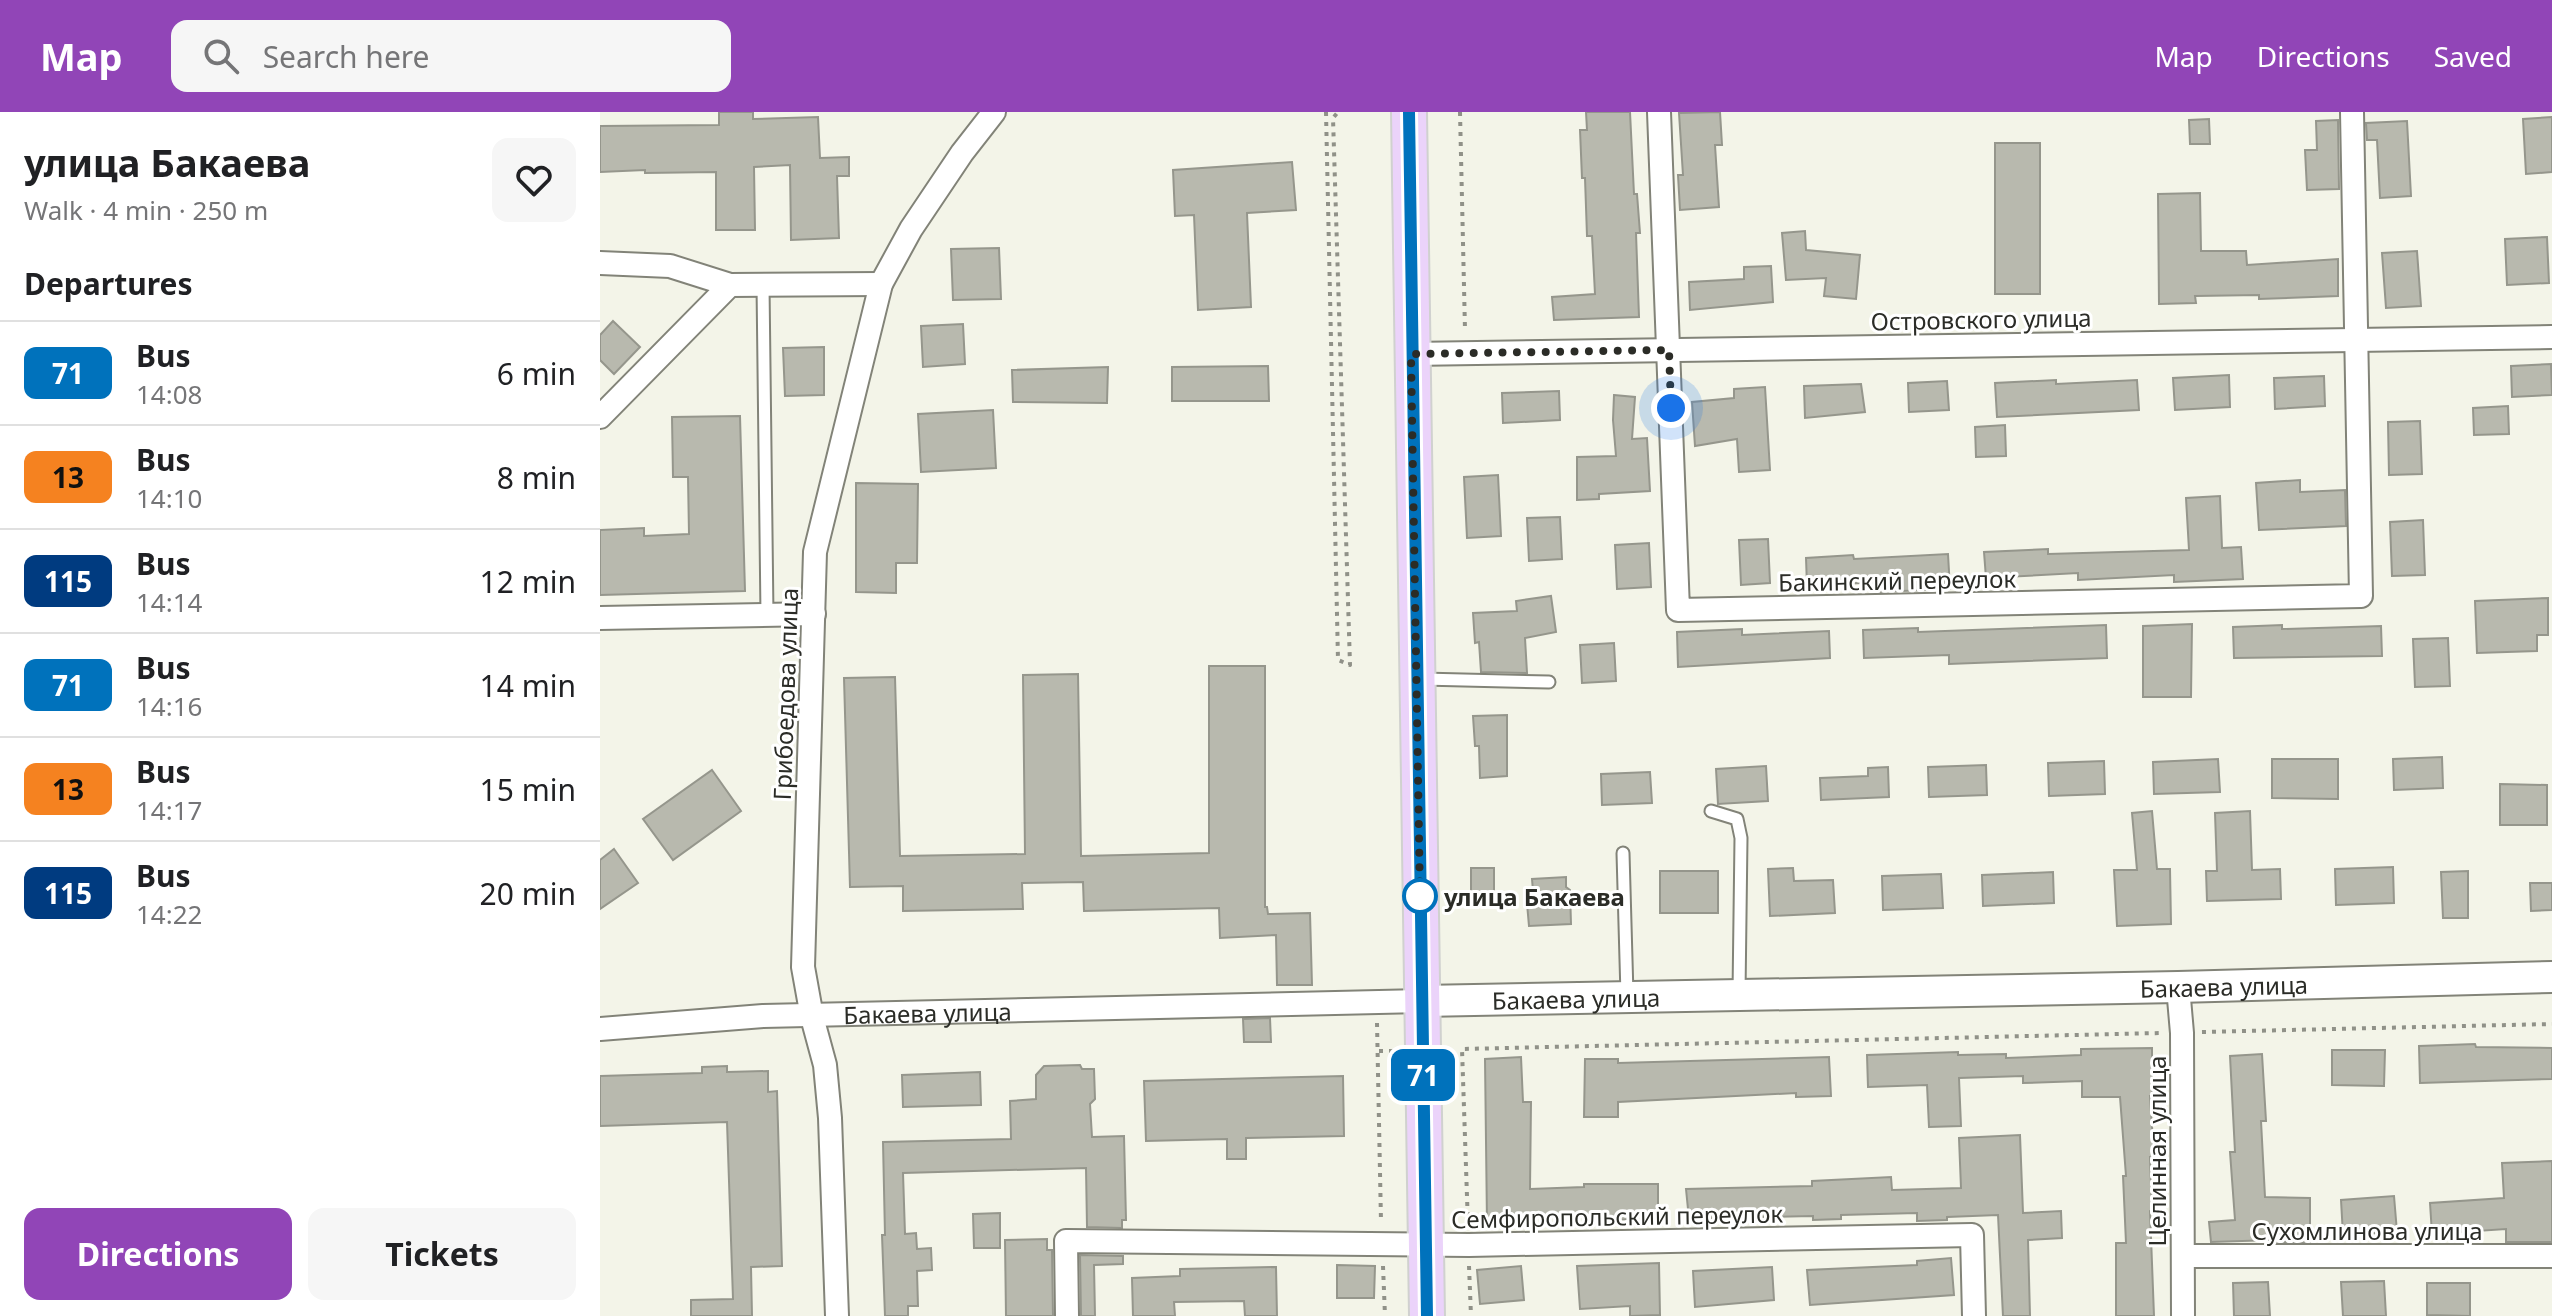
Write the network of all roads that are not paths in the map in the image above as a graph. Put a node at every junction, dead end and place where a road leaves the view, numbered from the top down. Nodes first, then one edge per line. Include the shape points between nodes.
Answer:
1 (994, 112) edge
2 (1409, 112) edge
3 (1659, 112) edge
4 (2352, 112) edge
5 (600, 263) edge
6 (881, 284) junction
7 (730, 285) junction
8 (763, 285) junction
9 (2552, 337) edge
10 (2356, 340) junction
11 (1669, 350) junction
12 (1411, 354) junction
13 (600, 417) edge
14 (814, 614) junction
15 (767, 615) junction
16 (600, 618) edge
17 (1416, 679) junction
18 (1549, 682) dead end
19 (1711, 811) dead end
20 (1623, 853) dead end
21 (2552, 977) edge
22 (2178, 987) junction
23 (1739, 993) junction
24 (1627, 995) junction
25 (1422, 1001) junction
26 (812, 1017) junction
27 (600, 1029) edge
28 (1426, 1245) junction
29 (2183, 1256) junction
30 (2552, 1256) edge
31 (837, 1316) edge
32 (1067, 1316) edge
33 (1427, 1316) edge
34 (1974, 1316) edge
35 (2183, 1316) edge

1 - 6 street, Грибоедова улица via 911,229
2 - 12 main road
3 - 11 street, Бакинский переулок
4 - 10 street
5 - 7 street via 670,266
6 - 8 street
6 - 14 street, Грибоедова улица via 815,552
7 - 8 street
7 - 13 street
8 - 15 lane
9 - 10 street, Островского улица
10 - 11 street, Островского улица
10 - 11 street, Бакинский переулок via 2361,596 1694,610 1678,610
11 - 12 street, Островского улица
12 - 17 main road
14 - 15 street
14 - 26 street, Грибоедова улица via 803,967
15 - 16 street
17 - 18 lane
17 - 25 main road
19 - 23 lane via 1737,819 1741,838
20 - 24 lane
21 - 22 main road, Бакаева улица
22 - 23 main road, Бакаева улица
22 - 29 street, Целинная улица
23 - 24 main road, Бакаева улица
24 - 25 main road, Бакаева улица
25 - 26 street, Бакаева улица
25 - 28 main road
26 - 27 street, Бакаева улица
26 - 31 street, Грибоедова улица via 825,1065 830,1118
28 - 32 street, Семфиропольский переулок via 1066,1241
28 - 33 main road
28 - 34 street, Семфиропольский переулок via 1972,1235
29 - 30 street, Сухомлинова улица
29 - 35 street, Целинная улица

